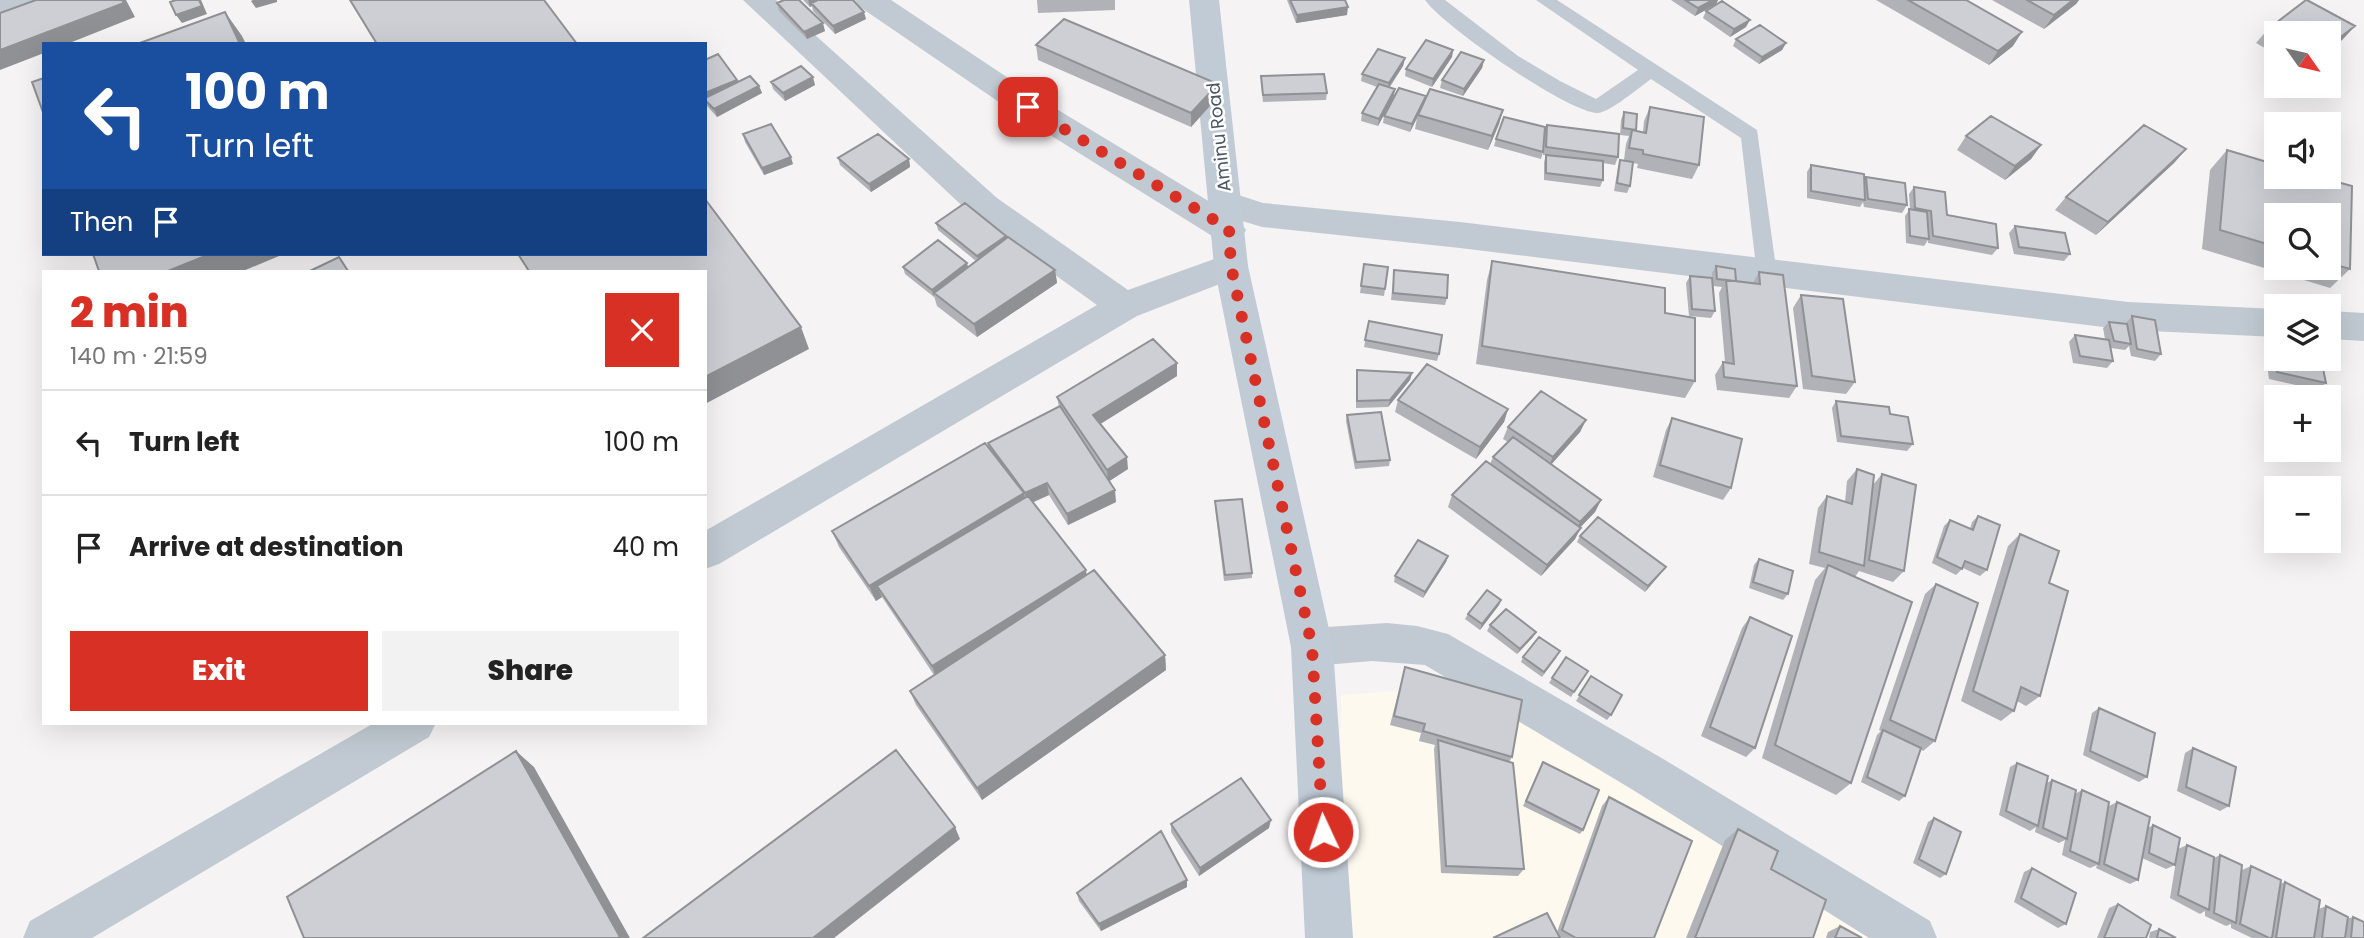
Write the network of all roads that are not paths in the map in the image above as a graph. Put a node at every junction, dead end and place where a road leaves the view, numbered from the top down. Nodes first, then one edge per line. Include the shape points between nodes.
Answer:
1 (23, 0) edge
2 (758, 0) edge
3 (870, 0) edge
4 (1204, 0) edge
5 (1434, 0) edge
6 (1545, 0) edge
7 (0, 9) edge
8 (1651, 70) junction
9 (1229, 233) junction
10 (1767, 275) junction
11 (1124, 306) junction
12 (2264, 322) edge
13 (2341, 326) edge
14 (2364, 327) edge
15 (707, 551) edge
16 (1312, 647) junction
17 (411, 725) edge
18 (47, 938) edge
19 (1329, 938) edge
20 (1913, 938) edge

1 - 7 street
2 - 11 street via 985,207
3 - 9 street via 1028,107
4 - 9 street, Aminu Road
5 - 8 lane via 1478,38 1559,92 1598,107
6 - 8 lane
8 - 10 lane via 1750,135
9 - 10 street via 1262,215 1460,235
9 - 11 street
9 - 16 street, Aminu Road
10 - 12 street via 2127,316
11 - 15 street
13 - 14 street
16 - 19 street, Aminu Road
16 - 20 street via 1370,640 1433,648
17 - 18 street

